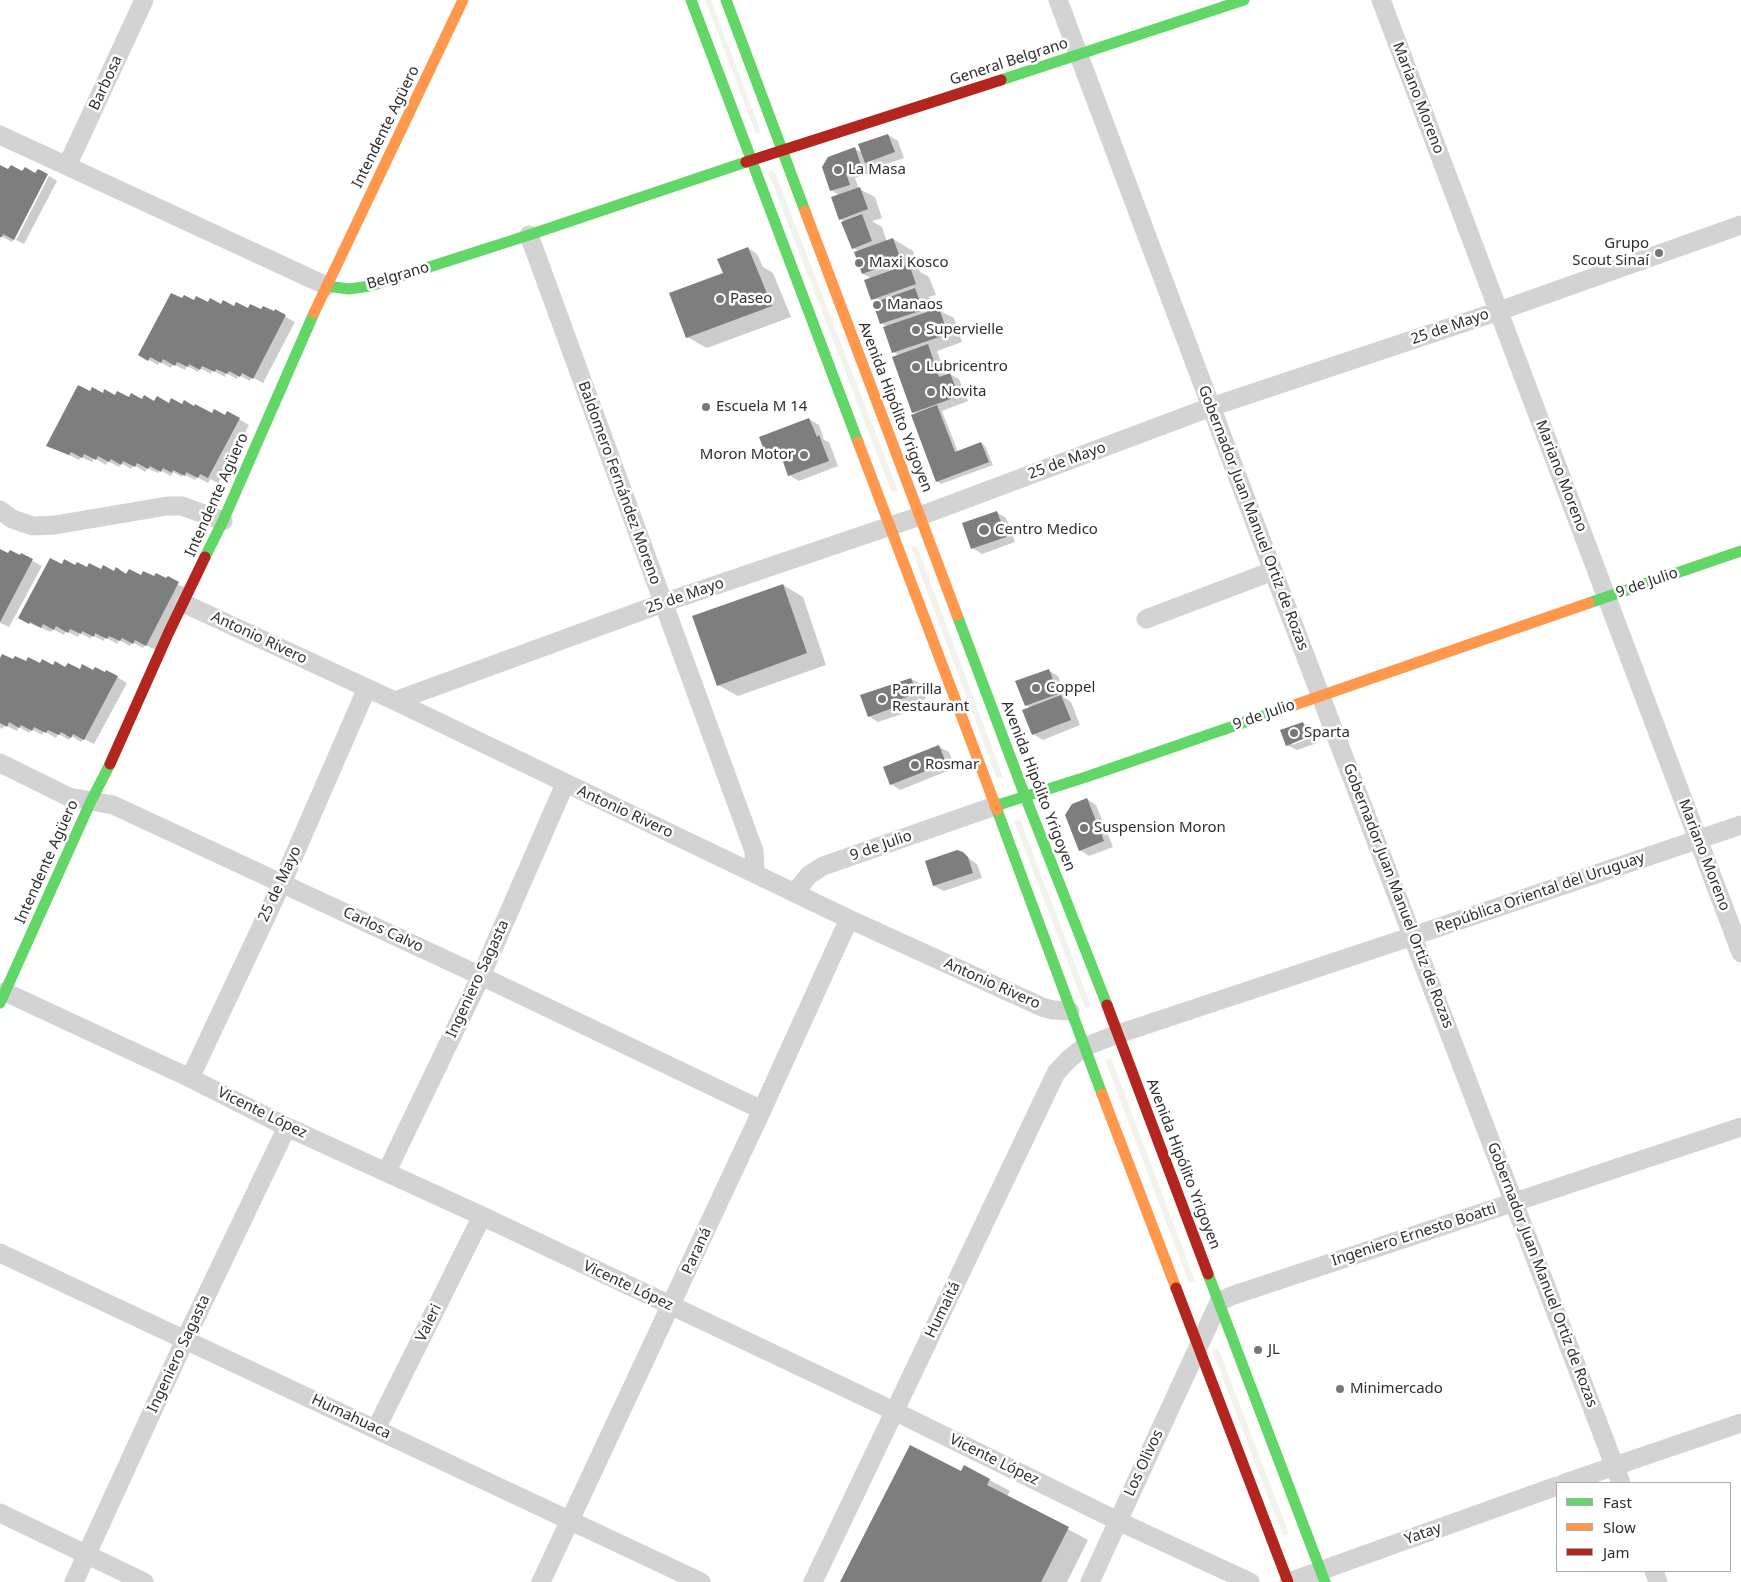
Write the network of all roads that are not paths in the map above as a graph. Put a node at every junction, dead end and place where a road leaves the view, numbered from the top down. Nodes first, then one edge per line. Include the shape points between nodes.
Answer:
1 (144, 0) edge
2 (463, 0) edge
3 (692, 0) edge
4 (726, 0) edge
5 (1058, 0) edge
6 (1244, 0) edge
7 (1381, 0) edge
8 (1079, 55) junction
9 (0, 135) edge
10 (781, 150) junction
11 (752, 160) junction
12 (67, 166) junction
13 (1741, 225) edge
14 (529, 235) junction
15 (326, 286) junction
16 (1499, 311) junction
17 (1211, 407) junction
18 (0, 510) edge
19 (920, 516) junction
20 (223, 521) junction
21 (889, 526) junction
22 (1741, 551) edge
23 (1273, 571) junction
24 (1607, 597) junction
25 (183, 603) junction
26 (663, 603) junction
27 (1146, 619) dead end
28 (367, 688) junction
29 (1321, 696) junction
30 (395, 701) junction
31 (0, 764) edge
32 (565, 784) junction
33 (1025, 796) junction
34 (91, 801) junction
35 (995, 806) junction
36 (1741, 825) edge
37 (1698, 839) junction
38 (755, 872) junction
39 (282, 883) junction
40 (795, 892) junction
41 (848, 918) junction
42 (1413, 936) junction
43 (1741, 953) edge
44 (481, 976) junction
45 (3, 998) edge
46 (1070, 1011) junction
47 (1118, 1034) junction
48 (1084, 1047) junction
49 (190, 1078) junction
50 (762, 1110) junction
51 (287, 1127) junction
52 (1741, 1127) edge
53 (387, 1171) junction
54 (1514, 1202) junction
55 (482, 1216) junction
56 (0, 1253) edge
57 (1219, 1302) junction
58 (671, 1306) junction
59 (185, 1340) junction
60 (1199, 1345) junction
61 (894, 1412) junction
62 (1741, 1424) edge
63 (376, 1430) junction
64 (1618, 1474) edge
65 (1571, 1482) edge
66 (1556, 1486) edge
67 (0, 1513) edge
68 (570, 1520) junction
69 (1118, 1521) junction
70 (87, 1555) junction
71 (1323, 1576) edge
72 (74, 1582) edge
73 (144, 1582) edge
74 (541, 1582) edge
75 (701, 1582) edge
76 (813, 1582) edge
77 (1090, 1582) edge
78 (1250, 1582) edge
79 (1289, 1582) edge

1 - 12 street, Barbosa
2 - 15 main road, Intendente Agüero
3 - 11 main road
4 - 10 main road, Avenida Hipólito Yrigoyen
5 - 8 street, Gobernador Juan Manuel Ortiz de Rozas
6 - 8 main road, General Belgrano
7 - 16 street, Mariano Moreno
8 - 10 main road, General Belgrano
8 - 17 street, Gobernador Juan Manuel Ortiz de Rozas
9 - 12 street, Belgrano
10 - 11 main road, Belgrano
10 - 19 main road, Avenida Hipólito Yrigoyen
11 - 14 main road, Belgrano
11 - 21 main road
12 - 15 street, Belgrano
13 - 16 street, 25 de Mayo
14 - 15 main road, Belgrano via 370,286 349,289
14 - 26 street, Baldomero Fernández Moreno
15 - 20 main road, Intendente Agüero
16 - 17 street, 25 de Mayo
16 - 24 street, Mariano Moreno
17 - 19 street, 25 de Mayo
17 - 23 street, Gobernador Juan Manuel Ortiz de Rozas
18 - 20 street via 12,519 33,526 167,506 182,506
19 - 21 street, 25 de Mayo
19 - 33 main road, Avenida Hipólito Yrigoyen
20 - 25 main road, Intendente Agüero
21 - 26 street, 25 de Mayo
21 - 35 main road
22 - 24 main road, 9 de Julio
23 - 27 street
23 - 29 street, Gobernador Juan Manuel Ortiz de Rozas
24 - 29 main road, 9 de Julio
24 - 37 street, Mariano Moreno
25 - 28 street, Antonio Rivero
25 - 34 main road, Intendente Agüero
26 - 30 street, 25 de Mayo
26 - 38 street, Baldomero Fernández Moreno via 754,851
28 - 30 street, Antonio Rivero
28 - 39 street, 25 de Mayo
29 - 33 main road, 9 de Julio
29 - 42 street, Gobernador Juan Manuel Ortiz de Rozas
30 - 32 street, Antonio Rivero
31 - 34 street, Carlos Calvo via 69,797
32 - 38 street, Antonio Rivero
32 - 44 street, Ingeniero Sagasta
33 - 35 main road, 9 de Julio
33 - 47 main road, Avenida Hipólito Yrigoyen
34 - 39 street, Carlos Calvo via 113,805
34 - 45 main road, Intendente Agüero
35 - 40 street, 9 de Julio via 823,866 809,875
35 - 46 main road
36 - 37 street, República Oriental del Uruguay
37 - 42 street, República Oriental del Uruguay
37 - 43 street, Mariano Moreno
38 - 40 street, Antonio Rivero
39 - 44 street, Carlos Calvo
39 - 49 street, 25 de Mayo
40 - 41 street, Antonio Rivero
41 - 46 street, Antonio Rivero via 1042,1008
41 - 50 street, Paraná
42 - 47 street, República Oriental del Uruguay
42 - 54 street, Gobernador Juan Manuel Ortiz de Rozas
44 - 50 street, Carlos Calvo
44 - 53 street, Ingeniero Sagasta
45 - 49 street, Vicente López
46 - 48 main road
47 - 48 street, República Oriental del Uruguay
47 - 57 main road, Avenida Hipólito Yrigoyen
48 - 60 main road
48 - 61 street, Humaitá via 1056,1073
49 - 51 street, Vicente López
50 - 58 street, Paraná
51 - 53 street, Vicente López
51 - 59 street, Ingeniero Sagasta
52 - 54 street, Ingeniero Ernesto Boatti
53 - 55 street, Vicente López
54 - 57 street, Ingeniero Ernesto Boatti
54 - 64 street, Gobernador Juan Manuel Ortiz de Rozas
55 - 58 street, Vicente López
55 - 63 street, Valeri
56 - 59 street, Humahuaca
57 - 60 street
57 - 71 main road, Avenida Hipólito Yrigoyen
58 - 61 street, Vicente López
58 - 68 street, Paraná
59 - 63 street, Humahuaca
59 - 70 street, Ingeniero Sagasta
60 - 69 street, Los Olivos
60 - 79 main road
61 - 69 street, Vicente López
61 - 76 street, Humaitá
62 - 64 street
63 - 68 street, Humahuaca
64 - 65 street
66 - 71 street, Yatay
67 - 70 street
68 - 74 street, Paraná
68 - 75 street, Humahuaca
69 - 77 street, Los Olivos
69 - 78 street, Vicente López
70 - 72 street, Ingeniero Sagasta
70 - 73 street
71 - 79 street, Yatay

